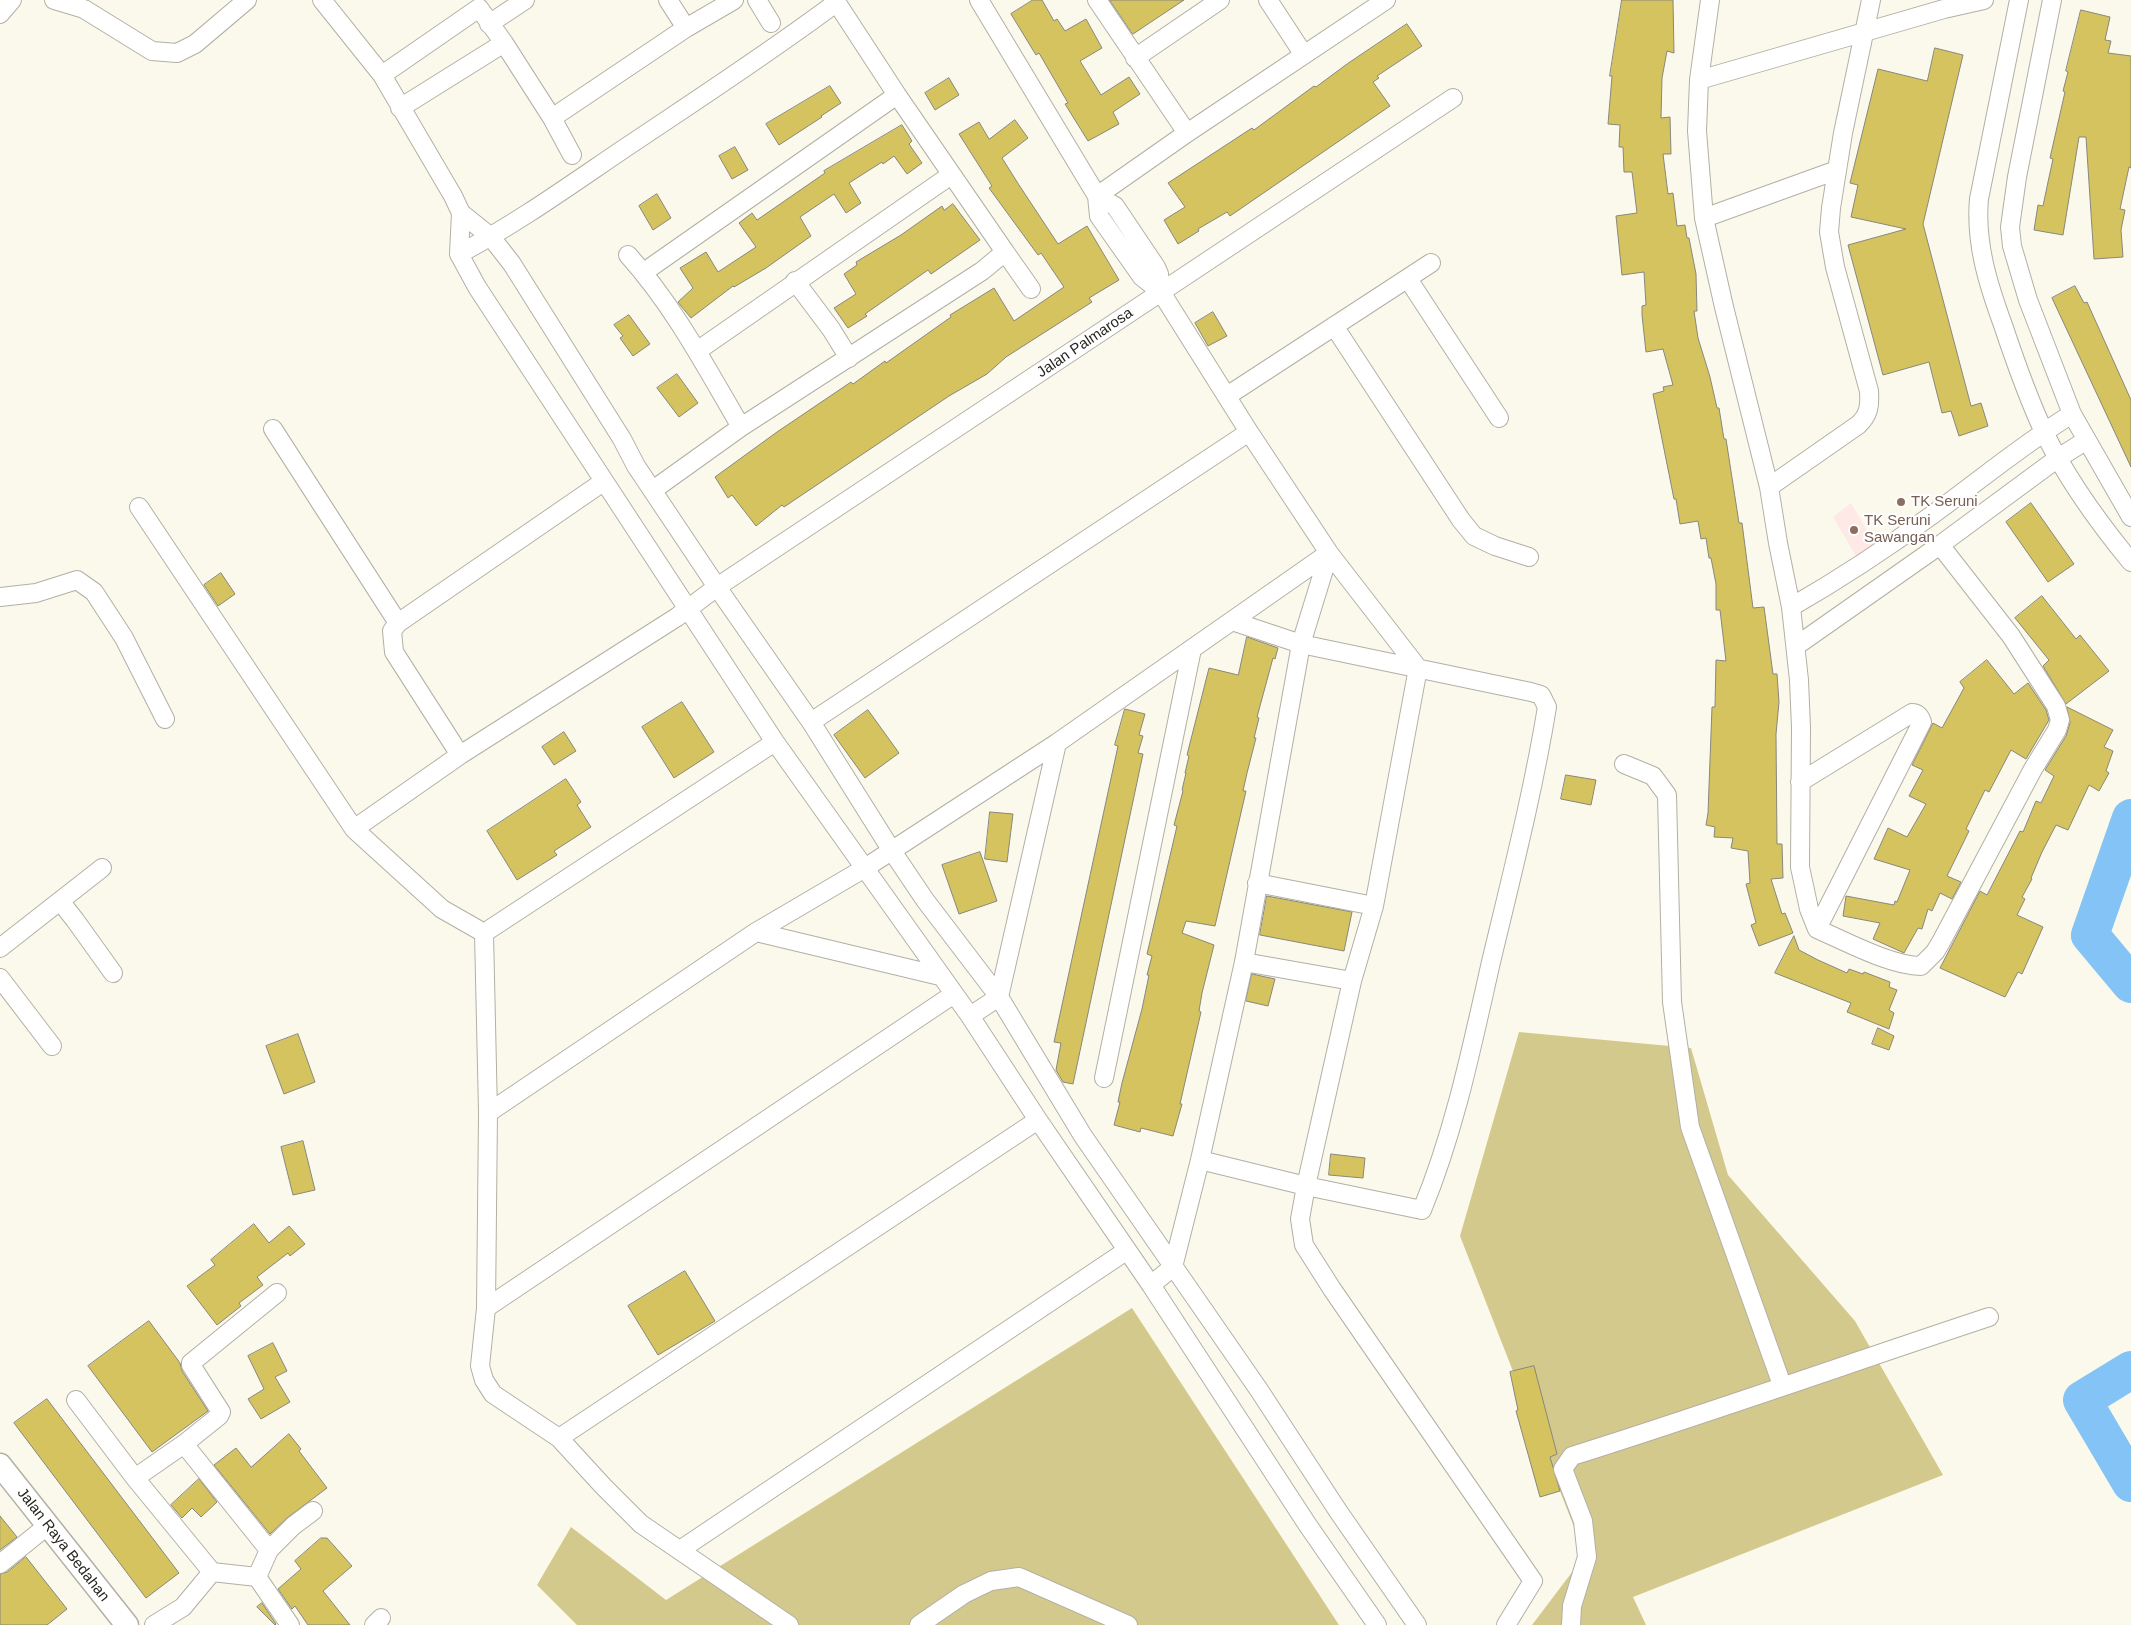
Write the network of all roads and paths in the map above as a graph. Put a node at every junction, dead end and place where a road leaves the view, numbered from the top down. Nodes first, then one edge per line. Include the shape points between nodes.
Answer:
1 (12, 0) edge
2 (54, 0) edge
3 (247, 0) edge
4 (322, 0) edge
5 (525, 0) edge
6 (668, 0) edge
7 (734, 0) edge
8 (757, 0) edge
9 (979, 0) edge
10 (1096, 0) edge
11 (1220, 0) edge
12 (1268, 0) edge
13 (1386, 0) edge
14 (1710, 0) edge
15 (1871, 0) edge
16 (1984, 0) edge
17 (2019, 0) edge
18 (2052, 0) edge
19 (836, 1) edge
20 (476, 4) edge
21 (0, 14) edge
22 (771, 23) dead end
23 (489, 24) junction
24 (686, 28) junction
25 (1864, 32) junction
26 (504, 43) junction
27 (1304, 55) junction
28 (1136, 58) junction
29 (382, 75) junction
30 (1699, 80) junction
31 (897, 95) junction
32 (1453, 98) dead end
33 (400, 108) junction
34 (552, 118) junction
35 (1187, 133) junction
36 (572, 155) dead end
37 (1837, 170) junction
38 (951, 175) junction
39 (1097, 196) junction
40 (461, 213) junction
41 (1704, 218) junction
42 (491, 237) junction
43 (1005, 252) junction
44 (459, 254) junction
45 (628, 255) dead end
46 (1431, 263) dead end
47 (644, 272) junction
48 (1408, 279) junction
49 (795, 281) junction
50 (1032, 289) dead end
51 (1161, 292) junction
52 (1334, 326) junction
53 (697, 351) junction
54 (848, 358) junction
55 (1227, 396) junction
56 (2072, 414) junction
57 (1499, 418) dead end
58 (742, 427) junction
59 (273, 429) dead end
60 (1249, 432) junction
61 (2044, 432) junction
62 (2087, 440) junction
63 (2058, 458) junction
64 (603, 482) junction
65 (1769, 487) junction
66 (653, 490) junction
67 (139, 507) dead end
68 (2131, 517) edge
69 (1940, 545) junction
70 (1329, 553) junction
71 (1529, 556) dead end
72 (2131, 562) edge
73 (717, 587) junction
74 (0, 597) edge
75 (1791, 607) junction
76 (688, 609) junction
77 (1232, 621) junction
78 (398, 623) junction
79 (1301, 644) junction
80 (1796, 646) junction
81 (1192, 649) junction
82 (1418, 668) junction
83 (165, 719) dead end
84 (811, 722) junction
85 (775, 742) junction
86 (1057, 743) junction
87 (460, 755) junction
88 (1624, 764) dead end
89 (1800, 782) junction
90 (354, 829) junction
91 (892, 851) junction
92 (102, 868) dead end
93 (865, 868) junction
94 (1257, 883) junction
95 (60, 902) junction
96 (1374, 906) junction
97 (1816, 929) junction
98 (756, 932) junction
99 (484, 933) junction
100 (0, 948) edge
101 (1244, 962) junction
102 (113, 973) dead end
103 (940, 976) junction
104 (0, 978) edge
105 (1352, 981) junction
106 (954, 994) junction
107 (999, 996) junction
108 (970, 1016) junction
109 (52, 1046) dead end
110 (1104, 1078) dead end
111 (488, 1113) junction
112 (1038, 1120) junction
113 (1200, 1160) junction
114 (1306, 1186) junction
115 (1126, 1251) junction
116 (1173, 1268) junction
117 (1151, 1285) junction
118 (277, 1294) dead end
119 (486, 1308) junction
120 (1989, 1317) dead end
121 (1782, 1385) junction
122 (76, 1400) dead end
123 (560, 1438) junction
124 (184, 1444) junction
125 (0, 1465) edge
126 (135, 1478) junction
127 (313, 1511) dead end
128 (47, 1526) junction
129 (269, 1550) junction
130 (680, 1550) junction
131 (0, 1564) edge
132 (212, 1572) junction
133 (257, 1577) junction
134 (1371, 1623) edge
135 (127, 1625) edge
136 (154, 1625) edge
137 (290, 1625) edge
138 (789, 1625) edge
139 (920, 1625) edge
140 (1128, 1625) edge
141 (1418, 1625) edge
142 (1506, 1625) edge
143 (1571, 1625) edge

1 - 21 street
2 - 3 street via 84,9 152,51 177,54 195,44
4 - 29 street
5 - 23 street
6 - 24 street
7 - 24 street
8 - 22 street
9 - 39 street
10 - 28 street
11 - 28 street
12 - 27 street
13 - 27 street
14 - 30 street
15 - 25 street
16 - 25 street
17 - 61 street via 1986,161 1977,220 1978,239 2017,368
18 - 56 street via 2010,227 2020,275
19 - 31 street
19 - 42 street via 784,42
20 - 23 street
20 - 29 street
23 - 26 street
24 - 34 street
25 - 30 street
25 - 37 street
26 - 33 street
26 - 34 street
27 - 35 street
28 - 35 street
29 - 33 street
30 - 41 street via 1697,131
31 - 38 street
31 - 47 street
32 - 51 street, Jalan Palmarosa
33 - 40 street
34 - 36 street
35 - 39 street
37 - 41 street
37 - 65 street via 1829,232 1870,406 1858,426
38 - 43 street
38 - 49 street
39 - 51 street via 1115,206 1156,267
40 - 42 street
40 - 44 street
41 - 65 street
42 - 44 street
42 - 66 street via 512,264
43 - 50 street
43 - 54 street via 982,271
44 - 64 street
45 - 47 street
46 - 48 street
47 - 53 street
48 - 52 street
48 - 57 street
49 - 53 street
49 - 54 street
51 - 55 street
51 - 73 street, Jalan Palmarosa
52 - 55 street
52 - 71 street via 1474,536
53 - 58 street
54 - 58 street
55 - 60 street
56 - 61 street
56 - 62 street
58 - 66 street
59 - 78 street
60 - 70 street
60 - 84 street
61 - 63 street
61 - 75 street via 1842,578
62 - 63 street
62 - 68 street
63 - 69 street
63 - 72 street via 2092,513
64 - 76 street
64 - 78 street
65 - 75 street
66 - 73 street
67 - 90 street
69 - 80 street
69 - 97 street via 2011,636 2056,706 2060,720 2057,730 1941,942 1921,966 1895,962
70 - 77 street
70 - 79 street
70 - 82 street
73 - 76 street, Jalan Palmarosa
73 - 84 street
74 - 83 street via 36,593 77,580 94,592 124,638
75 - 80 street
76 - 85 street
76 - 87 street, Jalan Palmarosa
77 - 79 street
77 - 81 street
78 - 87 street via 392,631 394,652
79 - 82 street
79 - 94 street
80 - 89 street via 1801,728
81 - 86 street
81 - 110 street
82 - 96 street
82 - 114 street via 1541,695 1547,707 1519,846 1462,1088 1436,1177 1422,1210
84 - 91 street
85 - 93 street
85 - 99 street
86 - 91 street
86 - 107 street
87 - 90 street, Jalan Palmarosa
88 - 121 street via 1653,776 1667,795 1672,1002 1690,1127
89 - 97 street via 1800,867
89 - 97 street via 1912,713 1920,716 1922,722
90 - 99 street via 442,909
91 - 93 street
91 - 107 street via 925,900
92 - 95 street
93 - 98 street
93 - 103 street
94 - 96 street
94 - 101 street
95 - 100 street
95 - 102 street
96 - 105 street
98 - 103 street
98 - 111 street
99 - 111 street
101 - 105 street
101 - 113 street
103 - 106 street
104 - 109 street
105 - 114 street
106 - 108 street
106 - 119 street
107 - 108 street
107 - 116 street via 1083,1136
108 - 112 street
111 - 119 street
112 - 115 street
112 - 123 street
113 - 114 street
113 - 116 street
114 - 142 street via 1300,1219 1304,1245 1533,1581
115 - 117 street
115 - 130 street
116 - 117 street
116 - 141 street
117 - 134 street
118 - 124 street via 191,1362 221,1414
119 - 123 street via 480,1366 484,1380 493,1394
120 - 121 street
121 - 143 street via 1572,1456 1562,1469 1583,1521 1587,1557 1572,1606
122 - 126 street
123 - 130 street via 640,1524
124 - 126 street
124 - 129 street
125 - 128 street, Jalan Raya Bedahan
126 - 132 street
127 - 129 street
128 - 131 street
128 - 135 street, Jalan Raya Bedahan
129 - 133 street
130 - 138 street
132 - 133 street
132 - 136 street via 183,1608
133 - 137 street
139 - 140 street via 964,1594 991,1581 1020,1577

